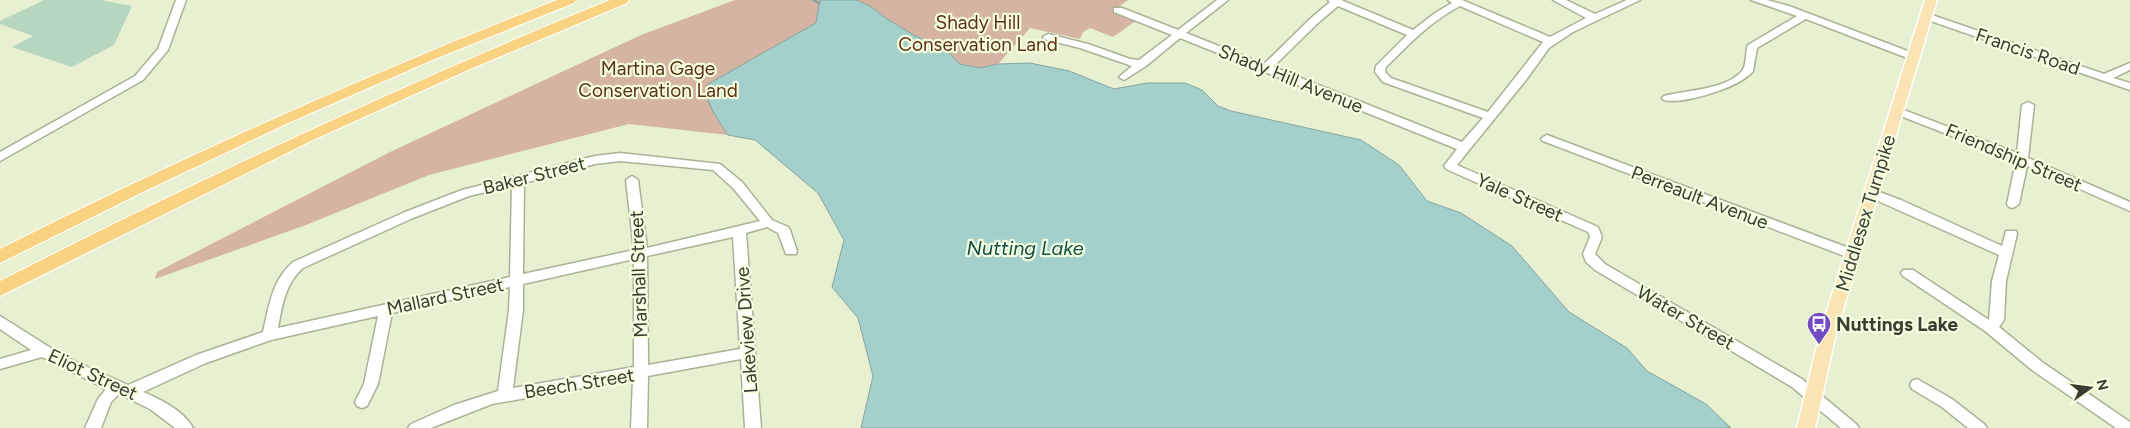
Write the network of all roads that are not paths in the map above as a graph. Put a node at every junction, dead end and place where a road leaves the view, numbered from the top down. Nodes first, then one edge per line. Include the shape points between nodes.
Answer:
1 (181, 0) edge
2 (569, 0) edge
3 (622, 0) edge
4 (1223, 0) edge
5 (1558, 0) edge
6 (1635, 0) edge
7 (1756, 0) edge
8 (1931, 0) edge
9 (1335, 1) edge
10 (1456, 1) edge
11 (1118, 10) dead end
12 (1804, 16) junction
13 (1926, 16) junction
14 (1595, 18) junction
15 (1181, 34) junction
16 (1415, 35) junction
17 (1048, 37) dead end
18 (1551, 42) junction
19 (1914, 57) junction
20 (1142, 64) junction
21 (2130, 66) edge
22 (1266, 68) junction
23 (1124, 77) dead end
24 (2106, 78) junction
25 (2130, 86) edge
26 (1668, 98) dead end
27 (2028, 105) dead end
28 (1897, 111) junction
29 (1489, 116) junction
30 (1548, 139) dead end
31 (1464, 147) junction
32 (0, 156) edge
33 (2021, 158) junction
34 (632, 180) dead end
35 (518, 181) junction
36 (1871, 193) junction
37 (2013, 204) dead end
38 (2130, 207) edge
39 (768, 223) junction
40 (1590, 227) joint
41 (739, 231) junction
42 (2011, 234) dead end
43 (791, 251) dead end
44 (640, 253) junction
45 (2006, 253) junction
46 (1852, 254) junction
47 (0, 257) edge
48 (1908, 272) dead end
49 (517, 280) junction
50 (0, 289) edge
51 (386, 308) junction
52 (0, 321) edge
53 (1990, 327) junction
54 (269, 335) junction
55 (44, 351) junction
56 (747, 354) junction
57 (0, 364) edge
58 (640, 373) junction
59 (1917, 385) dead end
60 (124, 389) junction
61 (1813, 394) junction
62 (505, 395) junction
63 (362, 402) dead end
64 (93, 428) edge
65 (185, 428) edge
66 (416, 428) edge
67 (638, 428) edge
68 (753, 428) edge
69 (1806, 428) edge
70 (1851, 428) edge
71 (1979, 428) edge
72 (2126, 428) edge

1 - 32 street via 163,50 139,78
2 - 47 highway via 309,109
3 - 50 highway via 356,113 213,180
4 - 15 street
5 - 14 street
6 - 14 street
7 - 12 street
8 - 13 main road, Middlesex Turnpike
9 - 16 street
9 - 22 street
10 - 16 street
10 - 18 street
11 - 15 street, Shady Hill Avenue
12 - 19 street
12 - 26 street via 1752,47 1748,71 1734,82
13 - 19 main road, Middlesex Turnpike
13 - 24 street, Francis Road
14 - 18 street
15 - 20 street
15 - 22 street, Shady Hill Avenue
16 - 29 street via 1381,66 1381,75 1405,87
17 - 20 street
18 - 29 street via 1536,56 1524,77
19 - 28 main road, Middlesex Turnpike
20 - 23 street
21 - 24 street
22 - 31 street, Shady Hill Avenue
24 - 25 street, Francis Road
27 - 33 street
28 - 33 street, Friendship Street
28 - 36 main road, Middlesex Turnpike
29 - 31 street
30 - 46 street, Perreault Avenue
31 - 40 street, Yale Street via 1450,166
33 - 37 street
33 - 38 street, Friendship Street
34 - 44 street, Marshall Street
35 - 39 street, Baker Street via 595,160 615,158 710,166 723,172
35 - 49 street
35 - 54 street, Baker Street via 466,193 292,269 281,290
36 - 45 street
36 - 46 main road, Middlesex Turnpike
39 - 41 street, Mallard Street
39 - 43 street, Baker Street via 784,230
40 - 61 street, Water Street via 1596,237 1591,259 1600,267
41 - 44 street, Mallard Street
41 - 56 street, Lakeview Drive
42 - 45 street
44 - 49 street, Mallard Street
44 - 58 street, Marshall Street
45 - 53 street via 1999,281 1997,320
46 - 61 main road, Middlesex Turnpike
48 - 53 street
49 - 51 street, Mallard Street
49 - 62 street
51 - 54 street, Mallard Street
51 - 63 street via 371,384
52 - 55 street, Eliot Street
53 - 72 street via 2036,366
54 - 60 street, Mallard Street
55 - 57 street
55 - 60 street, Eliot Street
56 - 58 street, Beech Street
56 - 68 street, Lakeview Drive
58 - 62 street, Beech Street
58 - 67 street, Marshall Street
59 - 71 street
60 - 64 street via 105,399
60 - 65 street, Eliot Street via 164,408
61 - 69 main road, Middlesex Turnpike
61 - 70 street
62 - 66 street, Beech Street via 475,402

